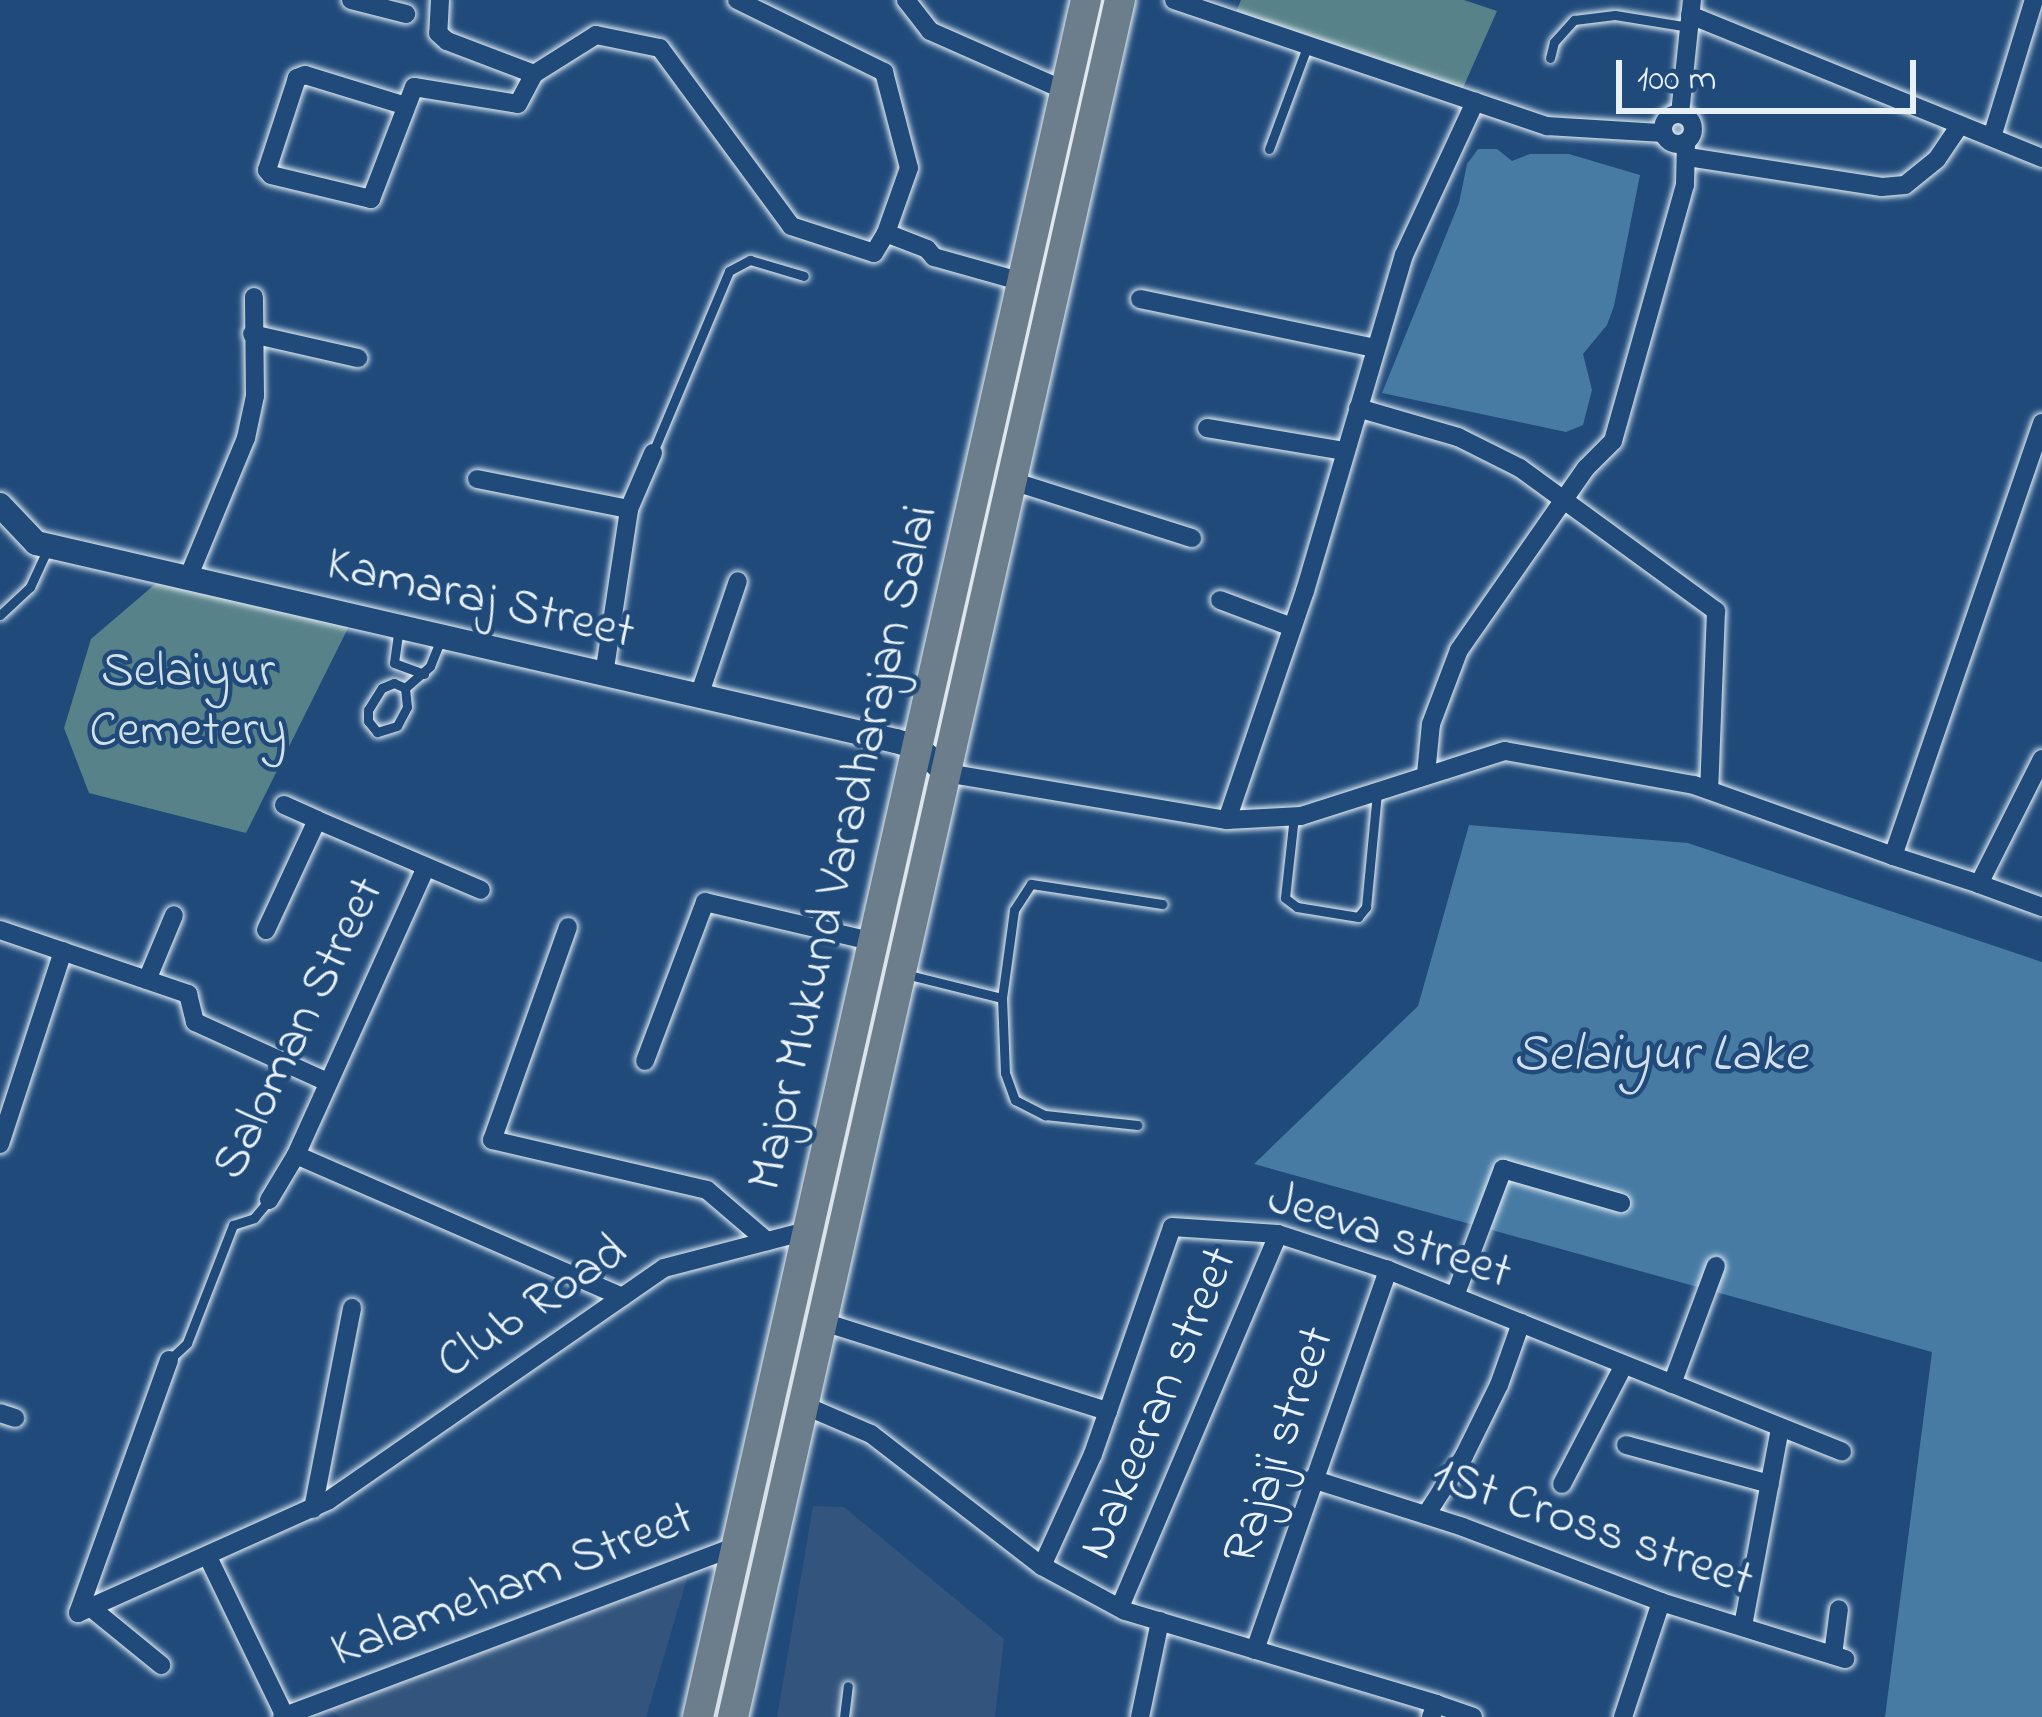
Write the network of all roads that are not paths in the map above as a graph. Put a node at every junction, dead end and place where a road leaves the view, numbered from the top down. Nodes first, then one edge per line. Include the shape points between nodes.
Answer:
1 (351, 0) edge
2 (440, 0) edge
3 (736, 0) edge
4 (905, 0) edge
5 (1086, 0) edge
6 (1120, 0) edge
7 (1174, 0) edge
8 (2034, 0) edge
9 (406, 14) dead end
10 (1690, 14) edge
11 (1307, 46) junction
12 (1550, 58) dead end
13 (533, 74) junction
14 (1066, 91) junction
15 (1475, 102) junction
16 (403, 105) junction
17 (1680, 114) junction
18 (1960, 124) junction
19 (1663, 133) junction
20 (1992, 137) junction
21 (1269, 149) dead end
22 (1687, 150) junction
23 (2042, 158) edge
24 (886, 233) junction
25 (804, 276) dead end
26 (1023, 282) junction
27 (254, 297) dead end
28 (1140, 299) dead end
29 (252, 334) junction
30 (1375, 348) junction
31 (358, 358) dead end
32 (1358, 408) junction
33 (2042, 423) edge
34 (1207, 428) dead end
35 (1345, 451) junction
36 (652, 453) joint
37 (477, 479) dead end
38 (1012, 481) junction
39 (1564, 499) junction
40 (0, 505) edge
41 (629, 509) junction
42 (1192, 538) dead end
43 (49, 546) junction
44 (188, 578) junction
45 (738, 581) dead end
46 (1220, 600) dead end
47 (0, 615) edge
48 (399, 627) junction
49 (1292, 627) junction
50 (442, 637) junction
51 (424, 674) junction
52 (604, 675) junction
53 (405, 688) junction
54 (699, 696) junction
55 (919, 748) junction
56 (2042, 759) edge
57 (946, 773) junction
58 (1421, 776) junction
59 (1386, 788) junction
60 (1709, 790) junction
61 (284, 805) dead end
62 (1294, 816) junction
63 (317, 820) junction
64 (1226, 820) junction
65 (1893, 856) junction
66 (427, 867) junction
67 (1979, 884) junction
68 (482, 890) dead end
69 (1162, 904) dead end
70 (2042, 907) edge
71 (175, 915) dead end
72 (568, 926) dead end
73 (266, 929) dead end
74 (0, 930) edge
75 (874, 942) junction
76 (63, 951) junction
77 (900, 973) junction
78 (147, 980) junction
79 (1002, 998) junction
80 (645, 1060) dead end
81 (325, 1082) junction
82 (1137, 1125) dead end
83 (0, 1144) edge
84 (296, 1155) junction
85 (269, 1200) joint
86 (1621, 1203) dead end
87 (806, 1231) junction
88 (1278, 1234) junction
89 (767, 1241) junction
90 (1716, 1266) dead end
91 (1388, 1270) junction
92 (622, 1297) junction
93 (1454, 1297) junction
94 (352, 1308) dead end
95 (820, 1321) junction
96 (1521, 1323) junction
97 (169, 1360) joint
98 (1624, 1365) junction
99 (1672, 1384) junction
100 (801, 1404) junction
101 (1108, 1411) junction
102 (1780, 1428) junction
103 (1626, 1445) dead end
104 (1842, 1452) dead end
105 (1312, 1479) junction
106 (1562, 1484) dead end
107 (1769, 1484) junction
108 (321, 1505) junction
109 (1426, 1515) junction
110 (772, 1531) junction
111 (733, 1548) junction
112 (208, 1557) junction
113 (1042, 1566) junction
114 (1661, 1602) junction
115 (1120, 1607) junction
116 (1839, 1609) dead end
117 (84, 1610) junction
118 (1160, 1622) junction
119 (1743, 1626) junction
120 (1255, 1650) junction
121 (161, 1664) dead end
122 (848, 1686) dead end
123 (1433, 1710) edge
124 (283, 1716) edge
125 (698, 1717) edge
126 (733, 1717) edge
127 (844, 1717) edge
128 (1140, 1717) edge
129 (1473, 1717) edge
130 (1623, 1717) edge

1 - 9 street
2 - 13 street via 438,33 447,41
3 - 24 street via 884,72 909,168
4 - 14 street via 930,31
5 - 14 main road, Major Mukund Varadharajan Salai
6 - 38 main road, Major Mukund Varadharajan Salai
7 - 11 street
8 - 20 street
10 - 12 lane via 1574,20
10 - 17 street
10 - 18 street
11 - 15 street
11 - 21 lane
13 - 16 street via 518,104 422,85
13 - 24 street via 596,35 660,49 791,226 874,253
14 - 26 main road, Major Mukund Varadharajan Salai
15 - 19 street via 1546,126
15 - 30 street via 1404,255
16 - 16 street via 371,200 267,170 298,78
17 - 19 street via 1666,119
17 - 22 street via 1693,128
18 - 20 street
18 - 22 street via 1937,159 1905,185
19 - 22 street
20 - 23 street
22 - 39 street via 1685,185 1613,441
24 - 26 street
25 - 36 lane via 750,260 728,271
26 - 55 main road, Major Mukund Varadharajan Salai
27 - 29 street
28 - 30 street
29 - 31 street
29 - 44 street via 255,396 246,438
30 - 32 street
32 - 35 street
32 - 39 street via 1458,437
33 - 65 street
34 - 35 street
35 - 49 street
36 - 41 street
37 - 41 street
38 - 42 street
38 - 57 main road, Major Mukund Varadharajan Salai
39 - 58 street via 1459,650
39 - 60 street via 1716,611
40 - 43 street, Kamaraj Street via 36,543
41 - 52 street
43 - 44 street, Kamaraj Street
43 - 47 lane via 30,587
44 - 48 street, Kamaraj Street
45 - 54 street
46 - 49 street
48 - 50 street, Kamaraj Street
48 - 51 lane via 394,663
49 - 64 street
50 - 51 lane
50 - 52 street, Kamaraj Street
51 - 53 lane
52 - 54 street, Kamaraj Street
53 - 53 lane via 400,722 377,732 368,721 375,697 390,684
54 - 55 street, Kamaraj Street
55 - 57 street, Kamaraj Street
55 - 75 main road, Major Mukund Varadharajan Salai
56 - 67 street
57 - 64 street
57 - 77 main road, Major Mukund Varadharajan Salai
58 - 59 street
58 - 60 street via 1505,752
59 - 62 street
59 - 62 lane via 1358,917 1285,898
60 - 65 street
61 - 63 street
62 - 64 street
63 - 66 street
63 - 73 street
65 - 67 street
66 - 68 street
66 - 81 street, Saloman Street
67 - 70 street
69 - 79 lane via 1031,884 1014,910
71 - 78 street
72 - 89 street via 492,1140 707,1190
74 - 76 street
75 - 80 street via 705,902
75 - 87 main road, Major Mukund Varadharajan Salai
76 - 78 street
76 - 83 street
77 - 79 lane
77 - 95 main road, Major Mukund Varadharajan Salai
78 - 81 street via 188,994 195,1022
79 - 82 lane via 1005,1073 1015,1100 1045,1115
81 - 84 street, Saloman Street
84 - 85 street, Saloman Street
84 - 92 street
85 - 97 lane, Saloman Street via 254,1218 233,1225 188,1343
86 - 93 street via 1503,1169
87 - 89 street, Club Road
87 - 111 main road, Major Mukund Varadharajan Salai
88 - 91 street, Jeeva street
88 - 101 street, Jeeva street via 1172,1227
88 - 115 street, Nakeeran street
89 - 92 street, Club Road via 664,1268
90 - 99 street
91 - 93 street, Jeeva street
91 - 105 street, Rajaji street
92 - 108 street, Club Road
93 - 96 street, Jeeva street
94 - 108 street
95 - 100 main road, Major Mukund Varadharajan Salai
95 - 101 street
96 - 98 street, Jeeva street
96 - 109 street via 1465,1456
97 - 117 street, Saloman Street
98 - 99 street, Jeeva street
98 - 106 street
99 - 102 street, Jeeva street
100 - 110 main road, Major Mukund Varadharajan Salai
100 - 113 street via 871,1434
101 - 113 street, Jeeva street
102 - 104 street, Jeeva street
102 - 107 street
103 - 107 street
105 - 109 street, 1St Cross street
105 - 120 street, Rajaji street
107 - 119 street
108 - 112 street, Club Road
109 - 114 street, 1St Cross street
110 - 111 street, Kalameham Street
110 - 126 main road, Major Mukund Varadharajan Salai
111 - 124 street, Kalameham Street
111 - 125 main road, Major Mukund Varadharajan Salai
112 - 117 street, Club Road
112 - 124 street
113 - 115 street
114 - 119 street, 1St Cross street
114 - 130 street
115 - 118 street
116 - 119 street, 1St Cross street via 1839,1657
117 - 121 street
118 - 120 street
118 - 128 street
120 - 123 street
122 - 127 lane
123 - 129 street

